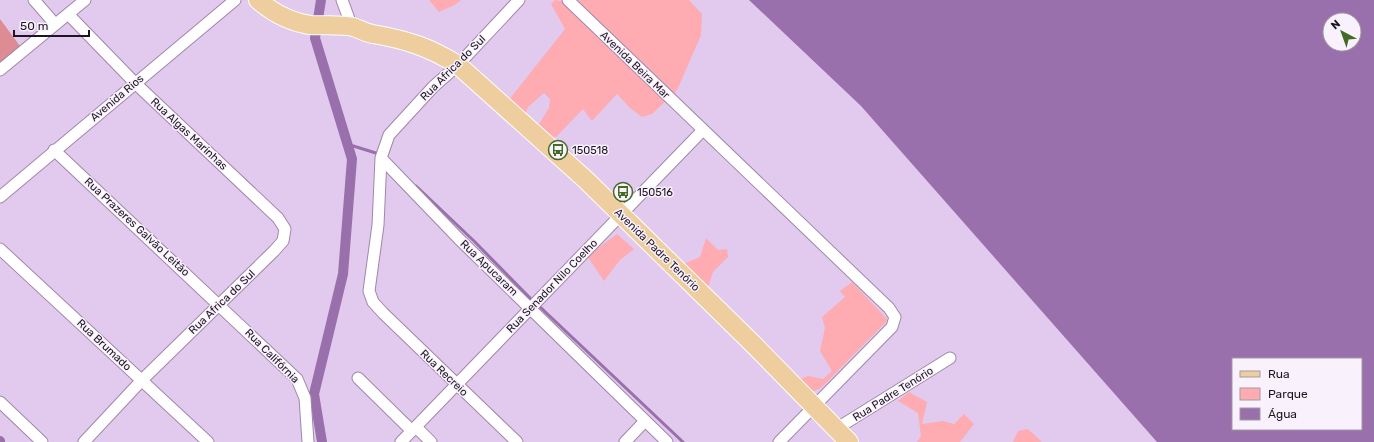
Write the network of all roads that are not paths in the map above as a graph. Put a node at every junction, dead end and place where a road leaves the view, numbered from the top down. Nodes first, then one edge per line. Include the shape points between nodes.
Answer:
1 (34, 0) edge
2 (84, 0) edge
3 (235, 0) edge
4 (258, 0) edge
5 (342, 0) edge
6 (518, 0) edge
7 (568, 0) edge
8 (68, 14) junction
9 (55, 24) junction
10 (352, 27) junction
11 (458, 65) junction
12 (0, 70) edge
13 (135, 82) junction
14 (703, 130) junction
15 (54, 150) junction
16 (381, 158) junction
17 (0, 196) edge
18 (621, 215) junction
19 (278, 218) joint
20 (0, 249) edge
21 (373, 302) joint
22 (219, 304) junction
23 (531, 308) junction
24 (950, 358) dead end
25 (358, 378) dead end
26 (142, 380) junction
27 (456, 385) junction
28 (0, 402) edge
29 (813, 406) junction
30 (645, 421) junction
31 (414, 429) junction
32 (836, 429) junction
33 (42, 442) edge
34 (84, 442) edge
35 (208, 442) edge
36 (308, 442) edge
37 (401, 442) edge
38 (431, 442) edge
39 (517, 442) edge
40 (625, 442) edge
41 (667, 442) edge
42 (779, 442) edge
43 (849, 442) edge

1 - 9 street
2 - 8 street
3 - 13 street, Avenida Rios
4 - 10 main road, Avenida Padre Tenório via 276,13 295,21 309,25
5 - 10 street
6 - 11 street, Rua Africa do Sul
7 - 14 street, Avenida Beira Mar
8 - 9 street
8 - 13 street, Rua Algas Marinhas
9 - 12 street
10 - 11 main road, Avenida Padre Tenório via 422,45
11 - 16 street, Rua Africa do Sul via 433,87 389,135
11 - 18 main road, Avenida Padre Tenório
13 - 15 street, Avenida Rios
13 - 19 street, Rua Algas Marinhas
14 - 18 street, Rua Senador Nilo Coelho
14 - 29 street, Avenida Beira Mar via 889,308 895,317 892,327
15 - 17 street, Avenida Rios
15 - 22 street, Rua Prazeres Galvão Leitão
16 - 21 street, Rua Africa do Sul via 378,225 369,291
16 - 23 street, Rua Apucaram via 459,239
18 - 23 street, Rua Senador Nilo Coelho
18 - 29 main road, Avenida Padre Tenório
19 - 22 street, Rua Africa do Sul via 285,229 283,241
20 - 26 street, Rua Brumado
21 - 27 street, Rua Recreio
22 - 26 street, Rua Africa do Sul
22 - 36 street, Rua Califórnia via 297,379 305,398
23 - 27 street, Rua Senador Nilo Coelho
23 - 30 street, Rua Apucaram
24 - 32 street, Rua Padre Tenório
25 - 31 street
26 - 34 street
26 - 35 street, Rua Brumado
27 - 31 street, Rua Senador Nilo Coelho
27 - 39 street, Rua Recreio
28 - 33 street
29 - 32 main road, Avenida Padre Tenório
29 - 42 street
30 - 40 street
30 - 41 street, Rua Apucaram
31 - 37 street, Rua Senador Nilo Coelho
31 - 38 street
32 - 43 main road, Avenida Padre Tenório

